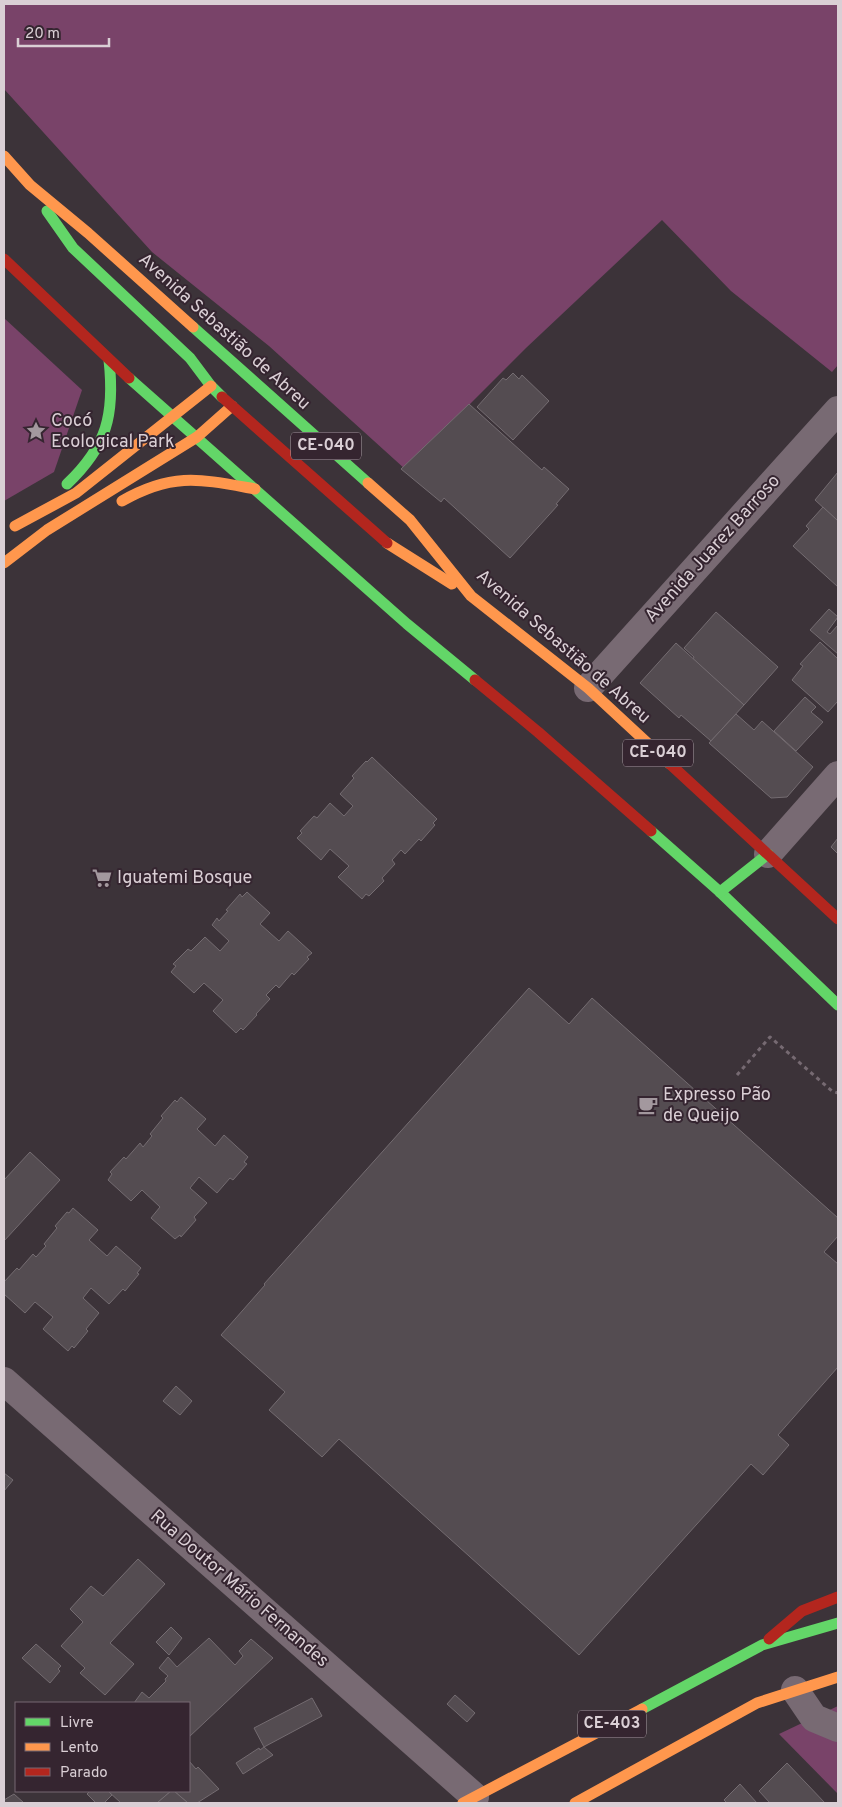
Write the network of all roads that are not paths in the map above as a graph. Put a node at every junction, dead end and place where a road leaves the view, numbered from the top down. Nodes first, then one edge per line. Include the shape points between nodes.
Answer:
1 (4, 156) edge
2 (30, 185) junction
3 (4, 259) edge
4 (109, 360) junction
5 (211, 386) junction
6 (232, 406) junction
7 (838, 410) edge
8 (172, 417) junction
9 (197, 437) junction
10 (255, 489) junction
11 (114, 505) dead end
12 (46, 545) dead end
13 (4, 563) edge
14 (471, 596) junction
15 (588, 688) junction
16 (838, 775) edge
17 (768, 854) junction
18 (720, 892) junction
19 (838, 919) edge
20 (838, 1005) edge
21 (4, 1381) edge
22 (838, 1597) edge
23 (838, 1622) edge
24 (762, 1645) junction
25 (838, 1677) edge
26 (794, 1690) junction
27 (838, 1728) edge
28 (469, 1800) edge
29 (575, 1803) edge

1 - 2 main road, Avenida Sebastião de Abreu / CE-040
2 - 5 main road via 73,248 190,358
2 - 14 main road, Avenida Sebastião de Abreu / CE-040 via 410,520
3 - 4 main road
4 - 8 main road
4 - 8 main road via 112,401 100,443 86,465 60,491 15,526 76,493
5 - 6 main road
5 - 8 main road
6 - 9 main road
6 - 14 main road via 388,544
7 - 15 street, Avenida Juarez Barroso
8 - 9 main road
9 - 10 main road
9 - 13 main road via 47,530
10 - 11 main road via 209,481 178,480 140,490
10 - 18 main road
12 - 13 main road
14 - 15 main road, Avenida Sebastião de Abreu / CE-040
15 - 17 main road, Avenida Sebastião de Abreu / CE-040
16 - 17 street
17 - 18 main road
17 - 19 main road, Avenida Sebastião de Abreu / CE-040
18 - 20 main road
21 - 28 street, Rua Doutor Mário Fernandes
22 - 24 main road via 802,1611
23 - 24 main road, CE-403
24 - 28 main road, CE-403
25 - 26 main road, CE-403
26 - 27 street via 814,1718
26 - 29 main road, CE-403 via 757,1703

